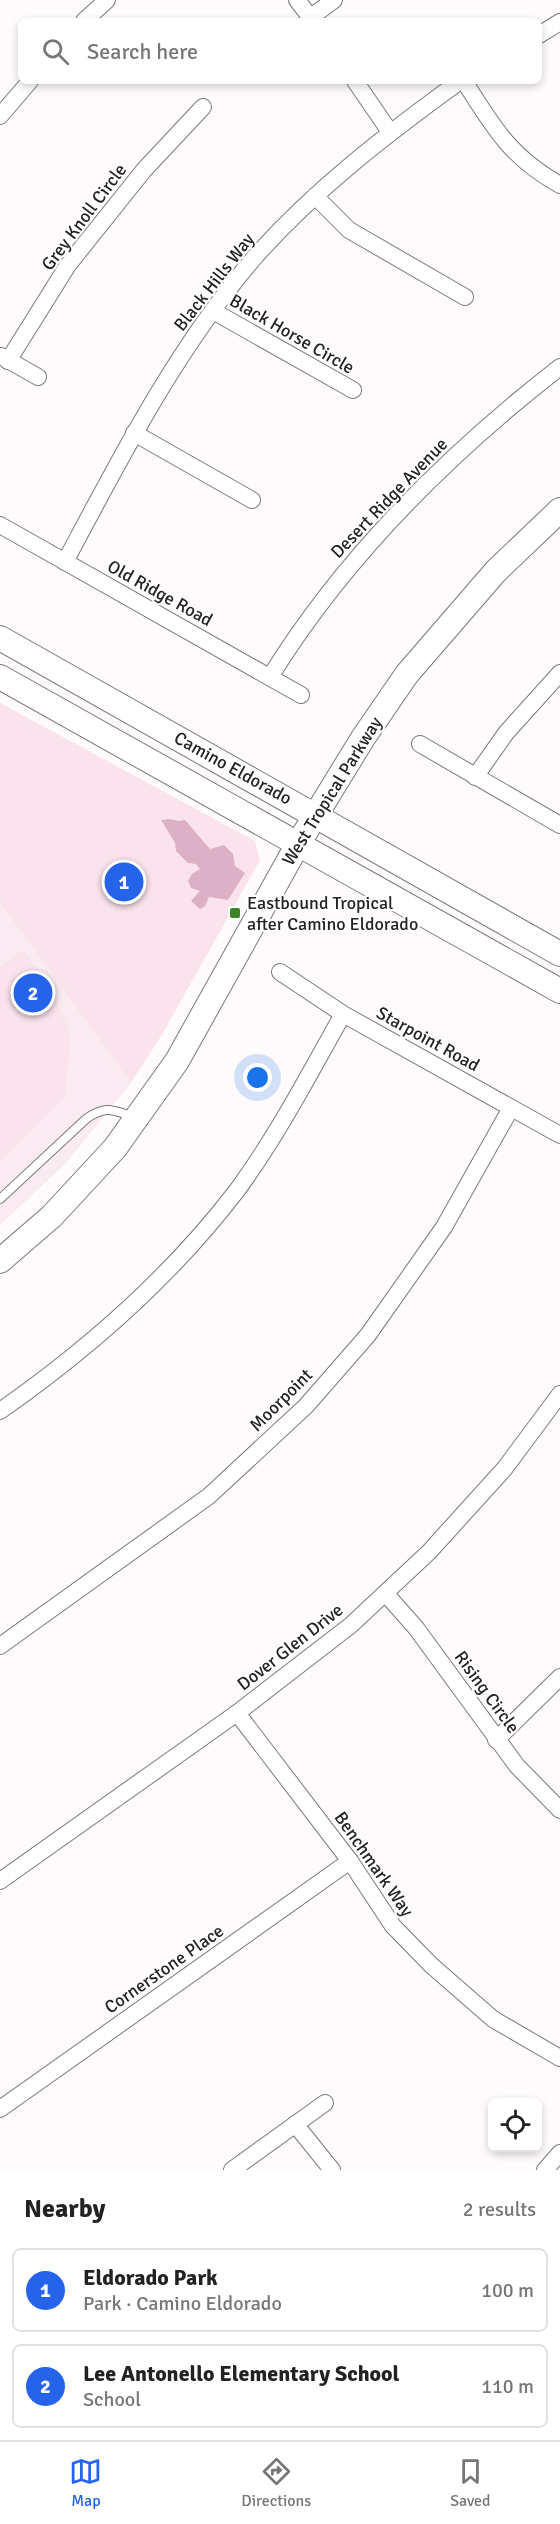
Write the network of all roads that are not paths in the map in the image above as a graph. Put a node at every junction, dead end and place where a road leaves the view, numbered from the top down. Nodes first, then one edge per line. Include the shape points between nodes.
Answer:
1 (107, 0) edge
2 (297, 0) edge
3 (334, 0) edge
4 (87, 18) edge
5 (311, 18) edge
6 (313, 18) edge
7 (560, 22) edge
8 (542, 32) edge
9 (27, 84) edge
10 (357, 84) edge
11 (458, 84) edge
12 (464, 84) edge
13 (203, 107) dead end
14 (0, 116) edge
15 (390, 132) junction
16 (560, 185) edge
17 (315, 196) junction
18 (465, 297) dead end
19 (213, 311) junction
20 (4, 358) edge
21 (560, 367) edge
22 (38, 377) dead end
23 (352, 390) dead end
24 (134, 433) junction
25 (252, 500) dead end
26 (560, 510) edge
27 (0, 525) edge
28 (65, 562) junction
29 (0, 638) edge
30 (560, 673) edge
31 (0, 677) edge
32 (270, 677) junction
33 (301, 695) dead end
34 (420, 744) dead end
35 (475, 777) junction
36 (315, 814) junction
37 (560, 825) edge
38 (298, 844) junction
39 (560, 954) edge
40 (280, 972) dead end
41 (560, 991) edge
42 (343, 1014) junction
43 (512, 1108) junction
44 (137, 1118) junction
45 (560, 1135) edge
46 (0, 1199) edge
47 (0, 1261) edge
48 (560, 1395) edge
49 (0, 1411) edge
50 (386, 1594) junction
51 (0, 1646) edge
52 (560, 1677) edge
53 (237, 1713) junction
54 (496, 1740) junction
55 (560, 1810) edge
56 (350, 1861) junction
57 (0, 1881) edge
58 (560, 2058) edge
59 (325, 2103) dead end
60 (0, 2109) edge
61 (295, 2124) junction
62 (560, 2153) edge
63 (232, 2170) edge
64 (332, 2170) edge
65 (545, 2170) edge

1 - 4 street
2 - 5 street
3 - 6 street
7 - 8 street
9 - 14 street
10 - 15 street
11 - 15 street, Black Hills Way
12 - 16 street via 517,156
13 - 20 street, Grey Knoll Circle via 144,170 68,265
15 - 17 street, Black Hills Way
17 - 18 street via 349,230
17 - 19 street, Black Hills Way via 254,258
19 - 23 street, Black Horse Circle
19 - 24 street, Black Hills Way
20 - 22 street
21 - 32 street, Desert Ridge Avenue via 508,407 430,478 344,573 292,640
24 - 25 street
24 - 28 street, Black Hills Way
26 - 36 main road, West Tropical Parkway via 496,571 407,674
27 - 28 street, Old Ridge Road
28 - 32 street, Old Ridge Road
29 - 36 main road, Camino Eldorado
30 - 35 street via 507,733
31 - 38 main road, Camino Eldorado
32 - 33 street, Old Ridge Road
34 - 35 street
35 - 37 street
36 - 38 main road, West Tropical Parkway
36 - 39 main road, Camino Eldorado
38 - 41 main road, Camino Eldorado
38 - 44 main road, West Tropical Parkway via 177,1061
40 - 42 street, Starpoint Road
42 - 43 street, Starpoint Road
42 - 49 street via 281,1124 238,1188 179,1260 124,1315
43 - 45 street, Starpoint Road
43 - 51 street, Moorpoint via 444,1227 368,1335 306,1406 209,1496
44 - 46 lane via 100,1110
44 - 47 main road, West Tropical Parkway via 116,1148 52,1216
48 - 50 street, Dover Glen Drive via 505,1468
50 - 53 street, Dover Glen Drive
50 - 54 street, Rising Circle via 416,1628
52 - 54 street
53 - 56 street, Benchmark Way
53 - 57 street, Dover Glen Drive
54 - 55 street, Rising Circle
56 - 58 street, Benchmark Way via 393,1926 431,1965 493,2019
56 - 60 street, Cornerstone Place
59 - 61 street
61 - 63 street
61 - 64 street
62 - 65 street

